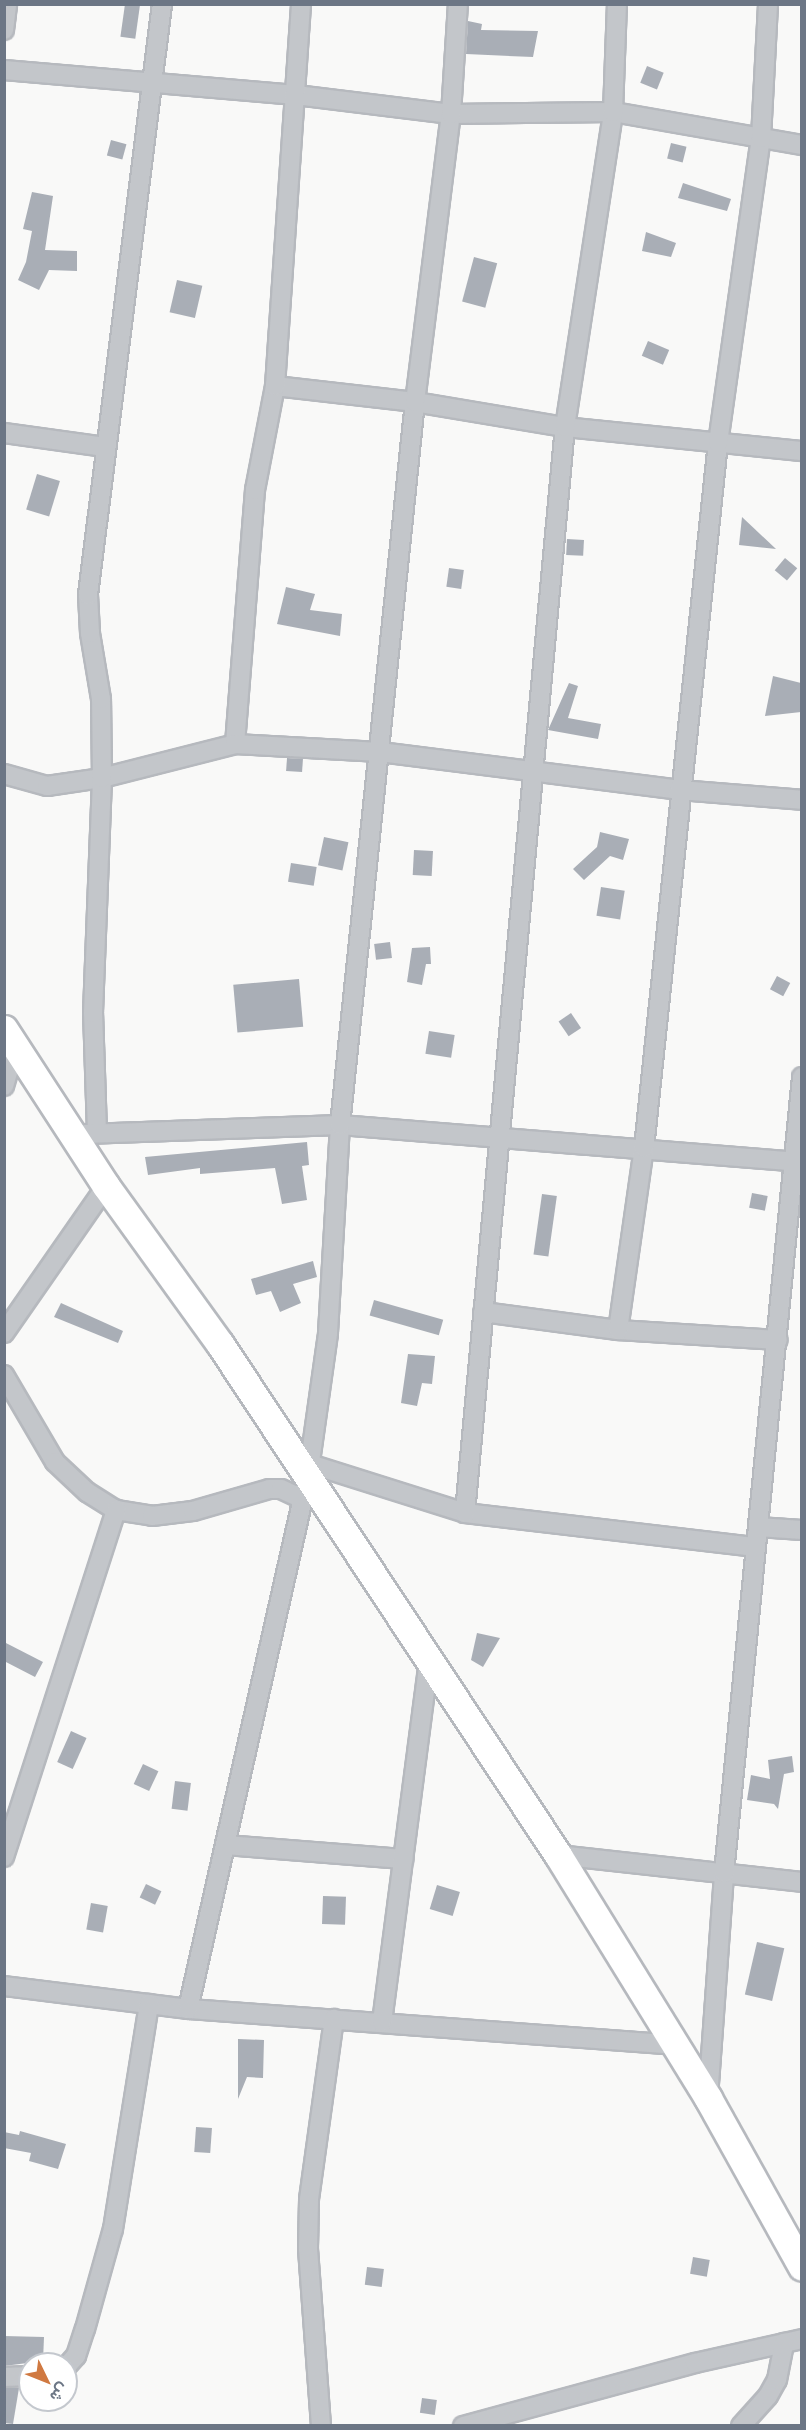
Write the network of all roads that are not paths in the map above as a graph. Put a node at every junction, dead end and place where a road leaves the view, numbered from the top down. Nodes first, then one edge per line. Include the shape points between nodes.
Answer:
1 (7, 4) edge
2 (162, 4) edge
3 (300, 4) edge
4 (458, 4) edge
5 (617, 4) edge
6 (768, 4) edge
7 (4, 30) edge
8 (4, 70) edge
9 (155, 84) junction
10 (296, 95) junction
11 (613, 112) junction
12 (451, 114) junction
13 (761, 138) junction
14 (801, 145) edge
15 (275, 386) junction
16 (415, 402) junction
17 (565, 427) junction
18 (4, 433) edge
19 (718, 443) junction
20 (105, 447) junction
21 (801, 451) edge
22 (235, 744) junction
23 (380, 752) junction
24 (534, 772) junction
25 (4, 774) edge
26 (102, 778) junction
27 (679, 790) junction
28 (801, 800) edge
29 (10, 1037) edge
30 (801, 1077) edge
31 (4, 1086) edge
32 (340, 1125) junction
33 (86, 1134) junction
34 (497, 1137) junction
35 (644, 1148) junction
36 (797, 1162) edge
37 (106, 1186) junction
38 (483, 1312) junction
39 (618, 1330) junction
40 (4, 1333) edge
41 (778, 1340) junction
42 (4, 1375) edge
43 (307, 1480) junction
44 (116, 1510) junction
45 (465, 1513) junction
46 (758, 1527) junction
47 (801, 1530) edge
48 (756, 1546) junction
49 (429, 1661) junction
50 (225, 1845) junction
51 (558, 1855) junction
52 (4, 1857) edge
53 (403, 1859) junction
54 (724, 1872) junction
55 (801, 1882) edge
56 (4, 1986) edge
57 (149, 2004) junction
58 (188, 2009) junction
59 (334, 2019) junction
60 (382, 2022) junction
61 (676, 2045) junction
62 (708, 2098) junction
63 (801, 2266) edge
64 (793, 2341) edge
65 (77, 2352) edge
66 (321, 2426) edge
67 (463, 2426) edge
68 (741, 2426) edge

1 - 7 street
2 - 9 street
3 - 10 street
4 - 12 street
5 - 11 street
6 - 13 street
8 - 9 street
9 - 10 street
9 - 20 street
10 - 12 street
10 - 15 street
11 - 12 street
11 - 13 street
11 - 17 street
12 - 16 street
13 - 14 street
13 - 19 street
15 - 16 street
15 - 22 street via 255,490
16 - 17 street
16 - 23 street
17 - 19 street
17 - 24 street
18 - 20 street
19 - 21 street
19 - 27 street
20 - 26 street via 88,595 101,699
22 - 23 street
22 - 26 street
23 - 24 street
23 - 32 street
24 - 27 street
24 - 34 street
25 - 26 street via 47,786
26 - 33 street
27 - 28 street
27 - 35 street
29 - 31 street
29 - 33 main road
30 - 36 street
32 - 33 street
32 - 34 street
32 - 43 street via 328,1333
33 - 37 main road
34 - 35 street
34 - 38 street
35 - 36 street
35 - 39 street
36 - 41 street
37 - 40 street
37 - 43 main road via 220,1344
38 - 39 street
38 - 45 street
39 - 41 street
41 - 46 street
42 - 44 street via 55,1462 87,1492
43 - 44 street via 193,1511 152,1516
43 - 45 street
43 - 49 main road
43 - 50 street
44 - 52 street
45 - 48 street
46 - 47 street
46 - 48 street
48 - 54 street
49 - 51 main road
49 - 53 street
50 - 53 street
50 - 58 street
51 - 54 street
51 - 61 main road
53 - 60 street
54 - 55 street
54 - 62 street
56 - 57 street
57 - 58 street
57 - 65 street via 113,2229
58 - 59 street
59 - 60 street
59 - 66 street via 309,2199 308,2248
60 - 61 street
61 - 62 main road
62 - 63 main road
64 - 67 street
64 - 68 street via 768,2396

